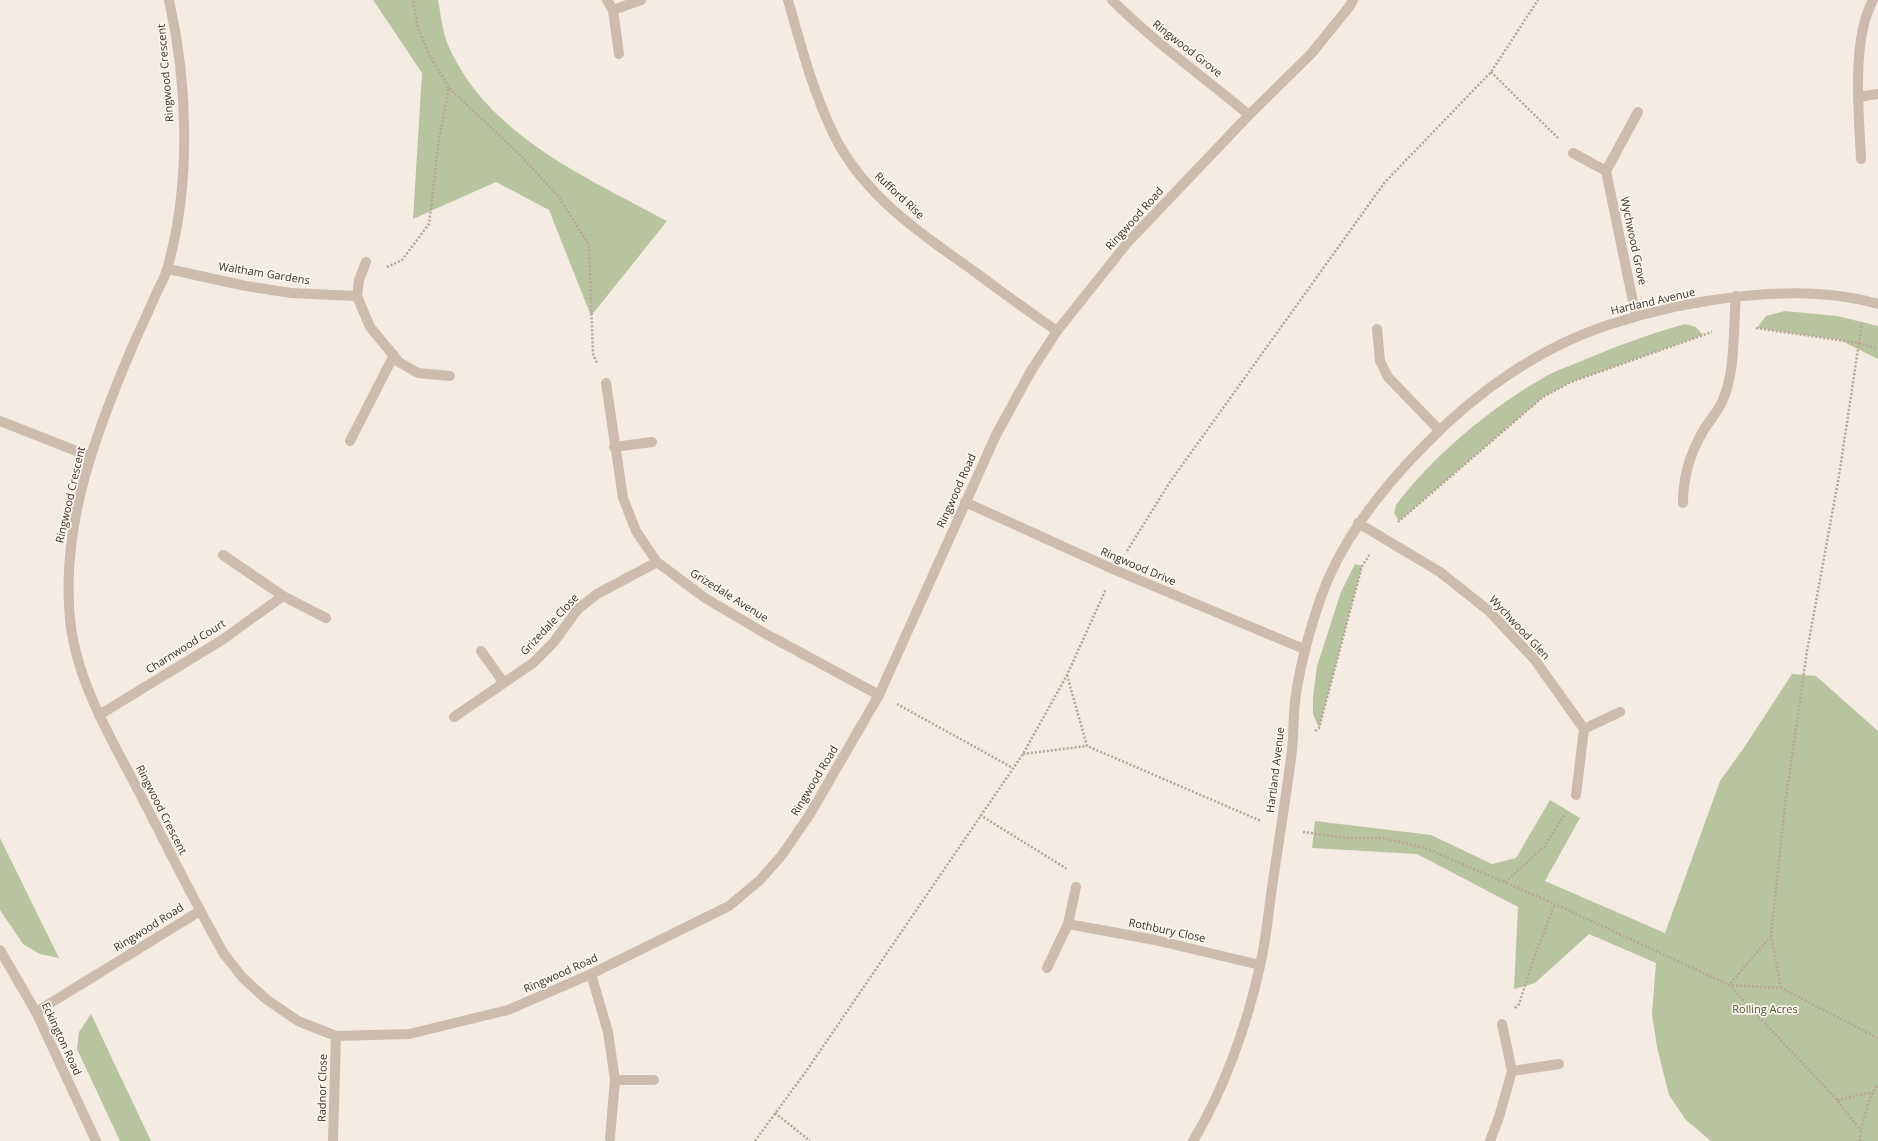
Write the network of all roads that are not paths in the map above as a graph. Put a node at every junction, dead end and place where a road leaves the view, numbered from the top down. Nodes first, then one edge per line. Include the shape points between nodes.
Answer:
1 (169, 0) edge
2 (607, 0) edge
3 (641, 0) edge
4 (788, 0) edge
5 (1112, 0) edge
6 (1353, 0) edge
7 (1873, 0) edge
8 (613, 10) junction
9 (619, 54) dead end
10 (1878, 94) edge
11 (1858, 97) junction
12 (1638, 112) dead end
13 (1249, 115) junction
14 (1574, 153) road end
15 (1861, 159) dead end
16 (1606, 171) junction
17 (366, 262) dead end
18 (168, 268) junction
19 (357, 296) junction
20 (1736, 296) junction
21 (1878, 304) edge
22 (1636, 316) junction
23 (1377, 329) dead end
24 (1057, 331) junction
25 (394, 355) junction
26 (450, 376) dead end
27 (606, 383) road end
28 (0, 421) edge
29 (1440, 430) junction
30 (350, 441) dead end
31 (652, 442) dead end
32 (614, 447) junction
33 (89, 456) junction
34 (965, 502) junction
35 (1683, 503) dead end
36 (1358, 523) junction
37 (223, 555) dead end
38 (657, 562) junction
39 (283, 596) junction
40 (326, 618) dead end
41 (1304, 649) junction
42 (481, 651) dead end
43 (504, 683) junction
44 (879, 695) junction
45 (1620, 712) dead end
46 (99, 715) junction
47 (454, 717) dead end
48 (1584, 729) junction
49 (1576, 795) road end
50 (1076, 887) road end
51 (200, 911) junction
52 (1068, 924) junction
53 (0, 950) edge
54 (1260, 965) junction
55 (1047, 968) dead end
56 (591, 974) junction
57 (36, 1012) junction
58 (1502, 1024) road end
59 (336, 1036) junction
60 (1559, 1064) dead end
61 (1512, 1071) junction
62 (615, 1080) junction
63 (654, 1080) dead end
64 (610, 1138) dead end
65 (1197, 1140) edge
66 (96, 1141) edge
67 (333, 1141) edge
68 (1490, 1141) edge

1 - 18 street, Ringwood Crescent via 175,27 183,102 183,167 179,213
2 - 8 street
3 - 8 street
4 - 24 street, Rufford Rise via 810,80 834,136 851,164 872,190 925,237
5 - 13 street, Ringwood Grove via 1136,25
6 - 13 street, Ringwood Road via 1311,54
7 - 11 street via 1868,8 1860,44
8 - 9 street
10 - 11 street
11 - 15 street
12 - 16 street
13 - 24 street, Ringwood Road via 1128,242
14 - 16 street
16 - 22 street, Wychwood Grove
17 - 19 street
18 - 19 street, Waltham Gardens via 246,286 291,293
18 - 33 street, Ringwood Crescent via 131,350
19 - 25 street via 370,327
20 - 21 street, Hartland Avenue via 1804,292 1866,300
20 - 22 street, Hartland Avenue
20 - 35 street via 1730,376 1722,402 1690,457 1683,486
22 - 29 street, Hartland Avenue via 1591,331 1533,359 1488,388
23 - 29 street via 1380,361 1388,377
24 - 34 street, Ringwood Road via 996,434
25 - 26 street via 399,362 418,373
25 - 30 street
27 - 32 street, Grizedale Avenue
28 - 33 street
29 - 36 street, Hartland Avenue via 1392,478
31 - 32 street
32 - 38 street, Grizedale Avenue via 623,498 636,531
33 - 46 street, Ringwood Crescent via 72,533 68,578 70,622 81,669
34 - 41 street, Ringwood Drive via 1115,570
34 - 44 street, Ringwood Road
36 - 41 street, Hartland Avenue via 1334,565
36 - 48 street, Wychwood Glen via 1440,572 1489,611 1535,660
37 - 39 street
38 - 43 street, Grizedale Close via 597,594 578,609 553,643 533,663
38 - 44 street, Grizedale Avenue via 705,598
39 - 40 street
39 - 46 street, Charnwood Court via 222,640
41 - 54 street, Hartland Avenue via 1281,829
42 - 43 street
43 - 47 street, Grizedale Close
44 - 56 street, Ringwood Road via 810,814 782,855 760,880 729,906
45 - 48 street
46 - 51 street, Ringwood Crescent
48 - 49 street
50 - 52 street
51 - 57 street, Ringwood Road
51 - 59 street, Ringwood Road via 224,954 243,978 266,999 298,1021
52 - 54 street, Rothbury Close via 1156,940
52 - 55 street
53 - 57 street, Eckington Road
54 - 65 street, Hartland Avenue via 1244,1022 1222,1084
56 - 59 street, Ringwood Road via 508,1010 409,1034
56 - 62 street via 608,1032
57 - 66 street, Eckington Road
58 - 61 street
59 - 67 street, Radnor Close
60 - 61 street
61 - 68 street
62 - 63 street
62 - 64 street

